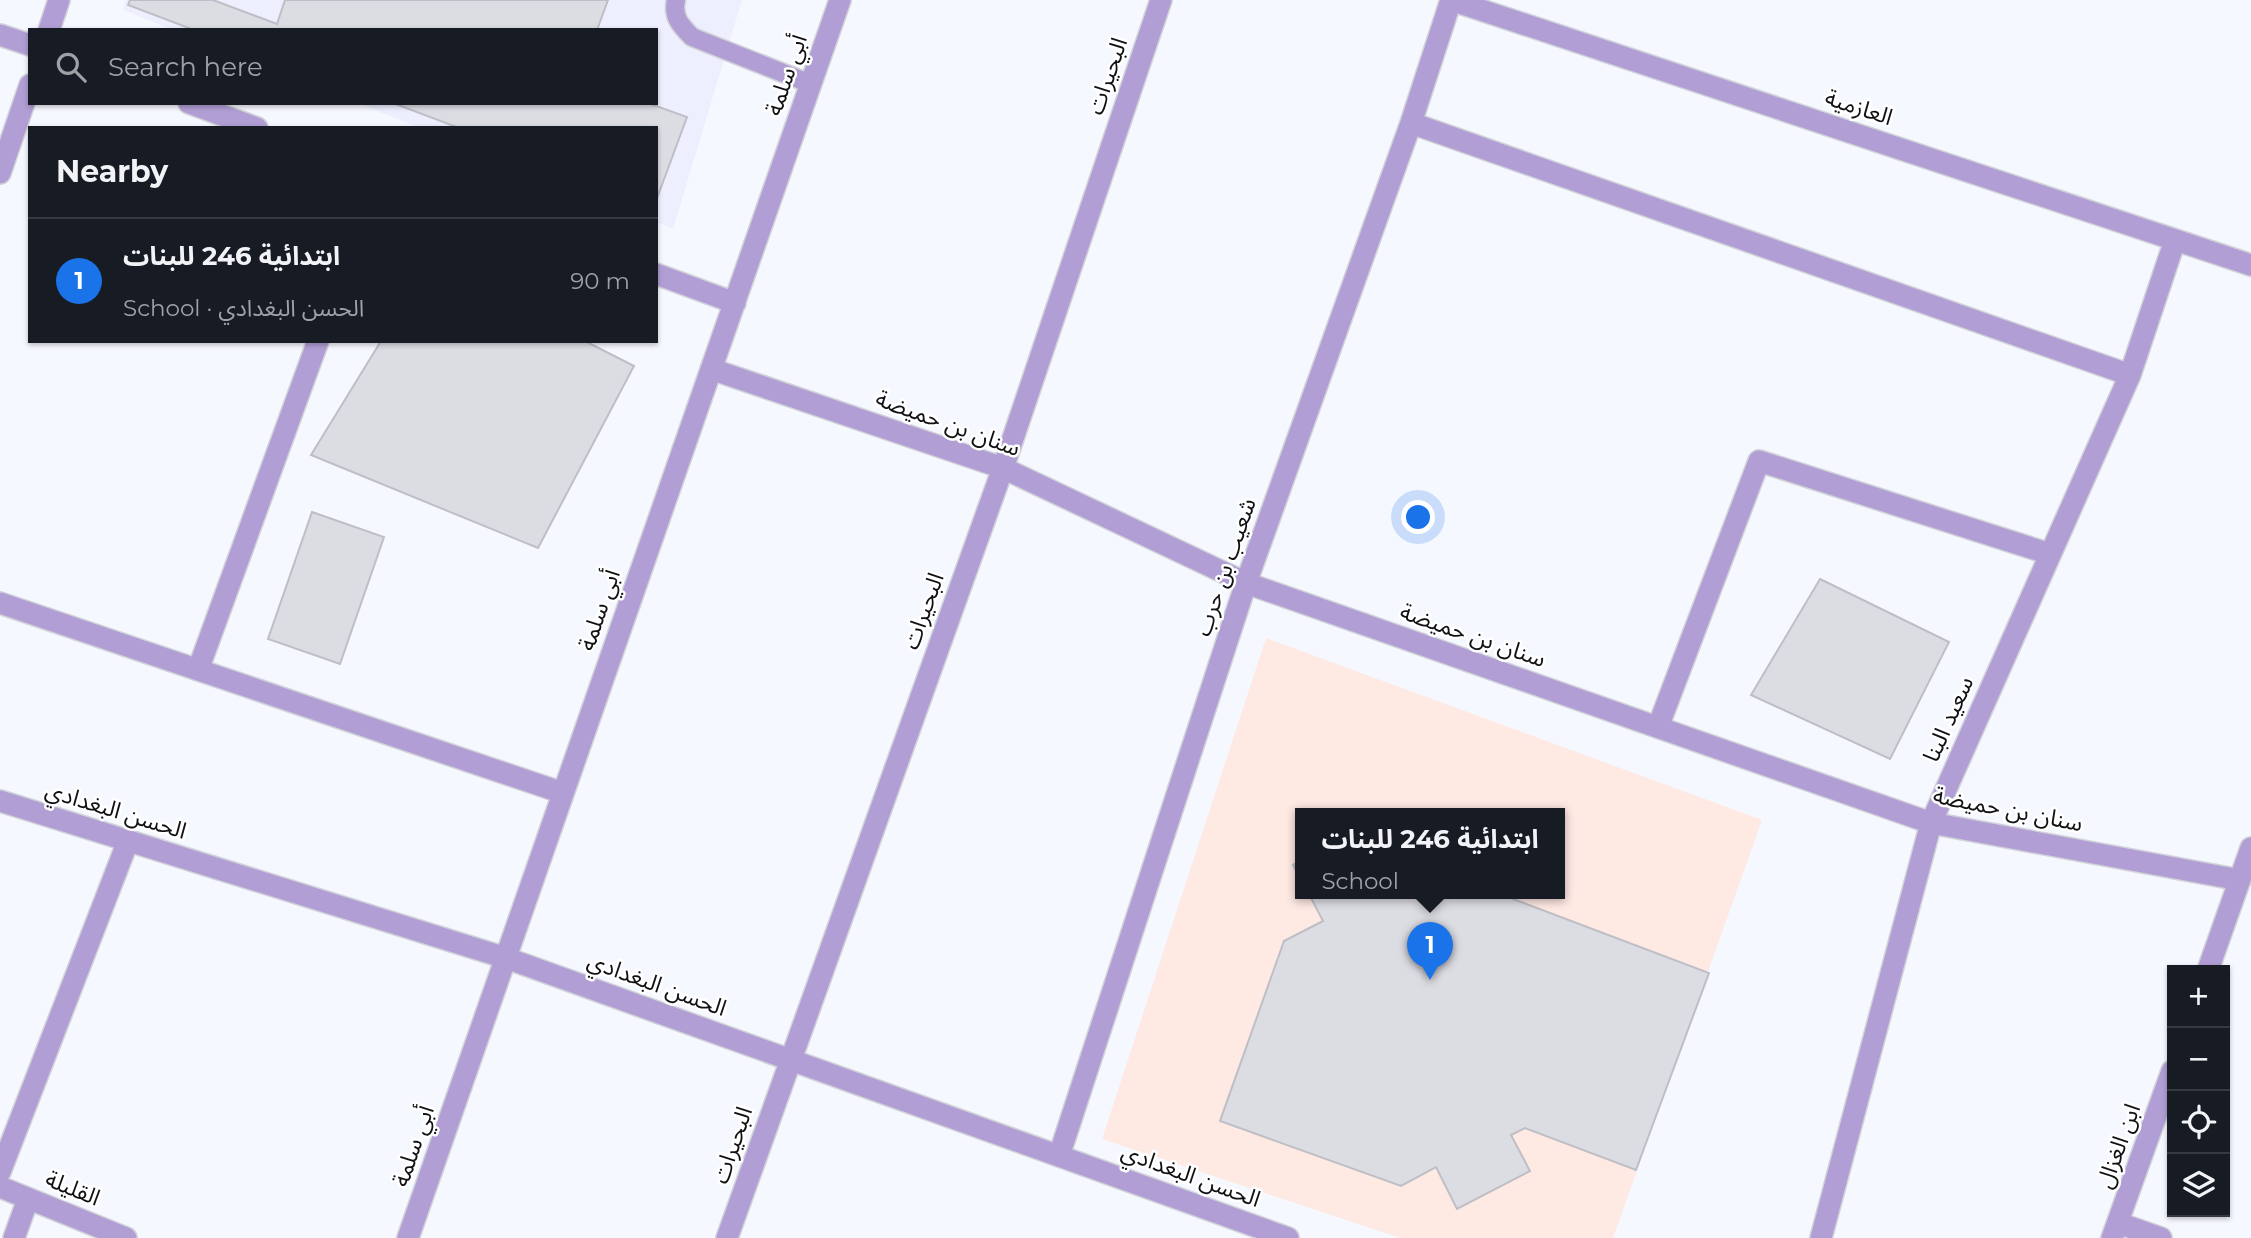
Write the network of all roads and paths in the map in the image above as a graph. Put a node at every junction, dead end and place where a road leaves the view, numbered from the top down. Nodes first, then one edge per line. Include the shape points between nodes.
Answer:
1 (59, 0) edge
2 (676, 0) edge
3 (840, 0) edge
4 (1161, 0) edge
5 (1451, 0) edge
6 (50, 28) edge
7 (0, 35) edge
8 (28, 44) edge
9 (811, 84) junction
10 (28, 91) edge
11 (194, 105) edge
12 (1411, 123) junction
13 (252, 126) edge
14 (0, 173) edge
15 (2175, 240) junction
16 (2251, 265) edge
17 (658, 275) edge
18 (734, 303) junction
19 (317, 343) edge
20 (712, 369) junction
21 (2130, 374) junction
22 (1003, 468) junction
23 (2050, 554) junction
24 (1246, 583) junction
25 (0, 603) edge
26 (198, 670) junction
27 (1658, 727) junction
28 (563, 793) junction
29 (0, 801) edge
30 (1931, 822) junction
31 (128, 841) junction
32 (2251, 848) edge
33 (2240, 880) junction
34 (506, 958) junction
35 (2210, 965) edge
36 (790, 1059) junction
37 (2167, 1085) edge
38 (1059, 1156) junction
39 (0, 1172) edge
40 (0, 1187) edge
41 (28, 1199) junction
42 (2115, 1231) edge
43 (14, 1238) edge
44 (126, 1238) edge
45 (408, 1238) edge
46 (727, 1238) edge
47 (1288, 1238) edge
48 (1821, 1238) edge
49 (2161, 1238) edge

1 - 6 street
2 - 9 lane via 678,23 692,37
3 - 9 street, أبي سلمة
4 - 22 street, البحيرات
5 - 12 street, شعيب بن حرب
5 - 15 street, العازمية
7 - 8 street
9 - 18 street, أبي سلمة
10 - 14 street
11 - 13 street
12 - 21 street
12 - 24 street, شعيب بن حرب
15 - 16 street, العازمية
15 - 21 street, سعيد البنا
17 - 18 street
18 - 20 street, أبي سلمة
19 - 26 street
20 - 22 street, سنان بن حميضة
20 - 28 street, أبي سلمة
21 - 23 street, سعيد البنا
22 - 24 street, سنان بن حميضة
22 - 36 street, البحيرات
23 - 27 street via 1759,461
23 - 30 street, سعيد البنا
24 - 27 street, سنان بن حميضة
24 - 38 street, شعيب بن حرب
25 - 26 street
26 - 28 street
27 - 30 street, سنان بن حميضة
28 - 34 street, أبي سلمة
29 - 31 street, الحسن البغدادي
30 - 33 street, سنان بن حميضة
30 - 48 street, سعيد البنا
31 - 34 street, الحسن البغدادي
31 - 39 street
32 - 33 street
33 - 35 street
34 - 36 street, الحسن البغدادي
34 - 45 street, أبي سلمة
36 - 38 street, الحسن البغدادي
36 - 46 street, البحيرات
37 - 42 street, ابن الغزال
38 - 47 street, الحسن البغدادي
40 - 41 street, القليلة
41 - 43 street
41 - 44 street, القليلة
42 - 49 street

